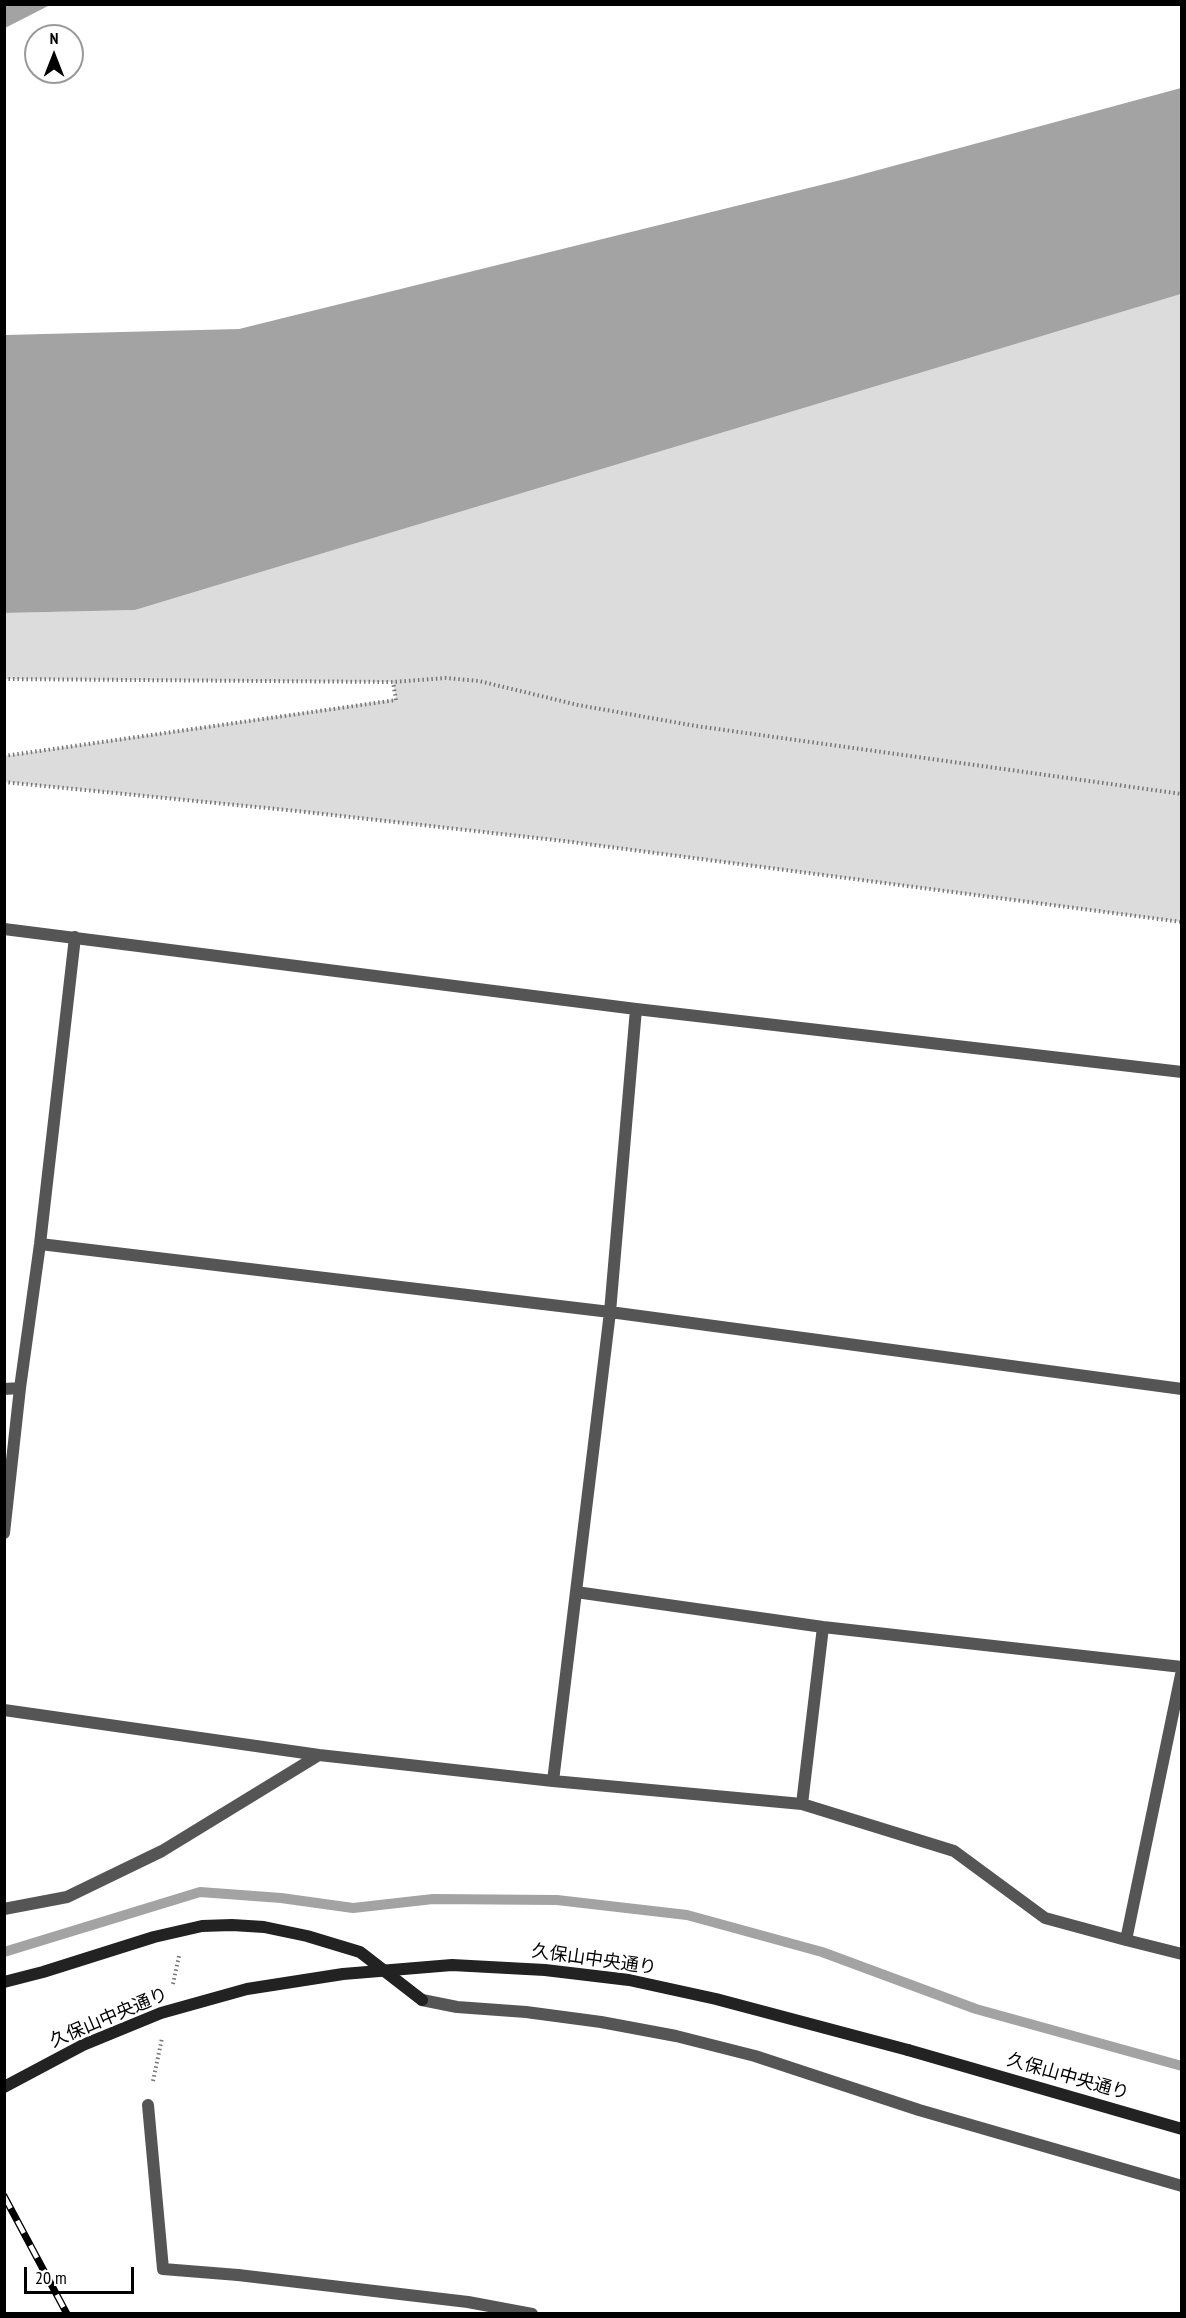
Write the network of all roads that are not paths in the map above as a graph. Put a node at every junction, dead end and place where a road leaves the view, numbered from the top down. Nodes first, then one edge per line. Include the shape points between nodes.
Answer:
1 (4, 929) edge
2 (75, 937) junction
3 (636, 1008) junction
4 (1182, 1072) edge
5 (40, 1244) junction
6 (610, 1312) junction
7 (20, 1388) junction
8 (4, 1389) edge
9 (1182, 1389) edge
10 (4, 1533) edge
11 (576, 1592) junction
12 (823, 1627) junction
13 (1182, 1668) edge
14 (4, 1710) edge
15 (320, 1755) junction
16 (553, 1781) junction
17 (802, 1804) junction
18 (4, 1909) edge
19 (1126, 1940) junction
20 (1182, 1954) edge
21 (4, 1982) edge
22 (4, 2087) edge
23 (148, 2105) dead end
24 (1182, 2128) edge
25 (1182, 2186) edge
26 (532, 2313) edge

1 - 2 street
2 - 3 street
2 - 5 street
3 - 4 street
3 - 6 street
5 - 6 street
5 - 7 street
6 - 9 street
6 - 11 street
7 - 8 street
7 - 10 street
11 - 12 street
11 - 16 street
12 - 13 street
12 - 17 street
13 - 19 street
14 - 15 street
15 - 16 street
15 - 18 street via 162,1851 67,1897
16 - 17 street
17 - 19 street via 954,1851 1046,1918
19 - 20 street
21 - 25 street via 202,1926 264,1927 360,1952 422,2000 602,2022 675,2036 754,2056 918,2110
22 - 24 street, 久保山中央通り, bridge via 83,2045 161,2013 247,1989 343,1974 452,1965 629,1980 716,1999
23 - 26 street via 163,2269

